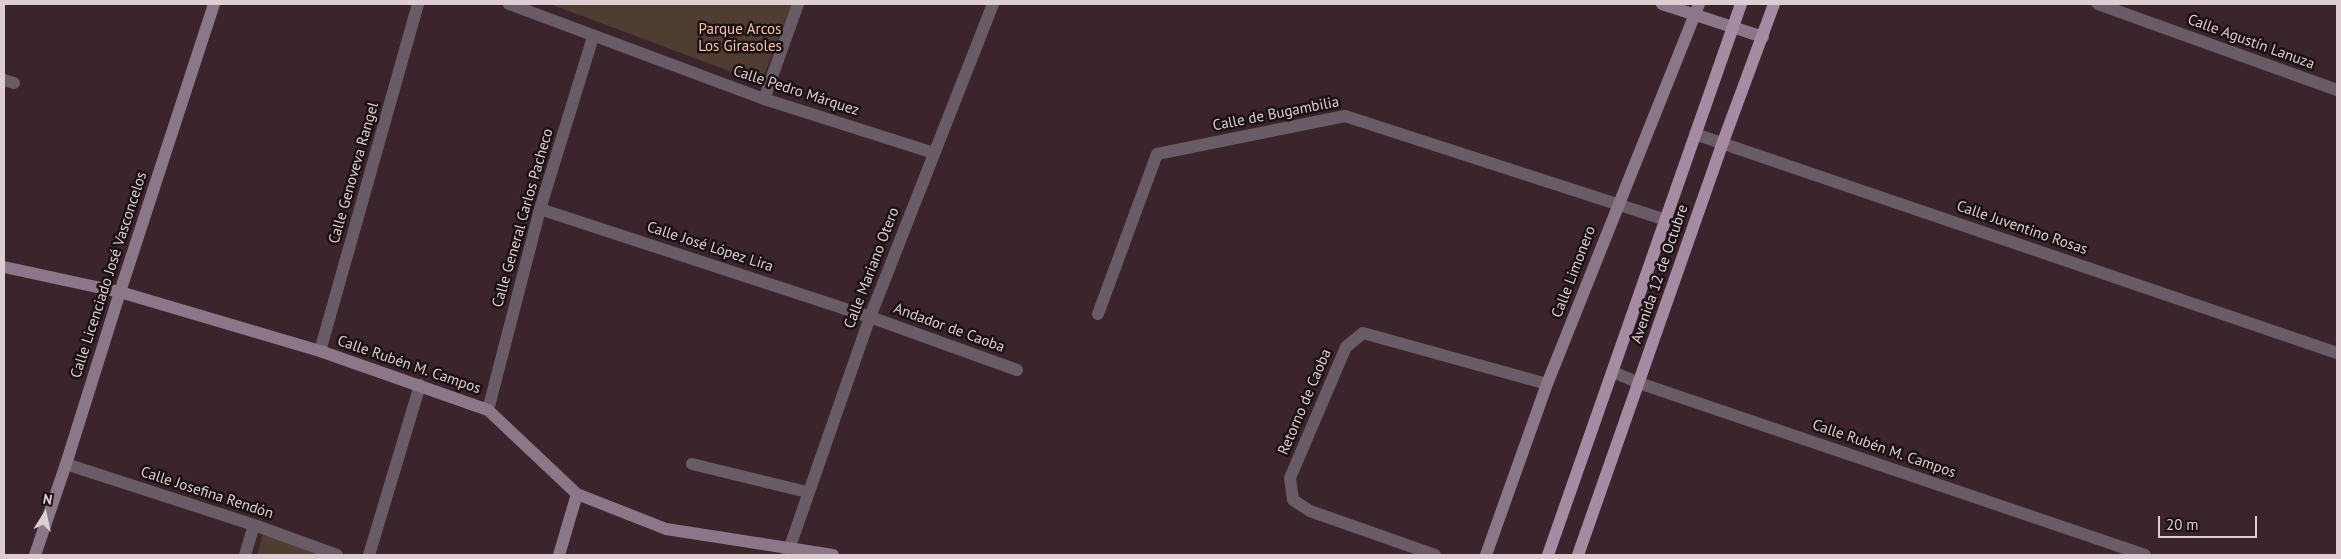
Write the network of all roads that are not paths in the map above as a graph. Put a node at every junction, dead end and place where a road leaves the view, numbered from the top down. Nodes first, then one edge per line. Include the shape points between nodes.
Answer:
1 (214, 4) edge
2 (418, 4) edge
3 (798, 4) edge
4 (993, 4) edge
5 (1662, 4) edge
6 (1741, 4) edge
7 (1774, 4) edge
8 (2098, 4) edge
9 (516, 5) edge
10 (1697, 9) edge
11 (1732, 28) junction
12 (593, 37) junction
13 (1763, 37) junction
14 (2337, 90) edge
15 (764, 99) junction
16 (1696, 134) junction
17 (1723, 142) junction
18 (934, 153) junction
19 (1618, 204) junction
20 (540, 209) junction
21 (1666, 220) junction
22 (4, 267) edge
23 (120, 292) junction
24 (1098, 314) dead end
25 (870, 317) junction
26 (320, 351) junction
27 (2337, 353) edge
28 (1017, 370) dead end
29 (1613, 372) junction
30 (1639, 383) junction
31 (1547, 384) junction
32 (420, 386) junction
33 (488, 410) junction
34 (66, 464) junction
35 (692, 464) dead end
36 (807, 492) junction
37 (577, 494) junction
38 (254, 525) junction
39 (788, 551) edge
40 (34, 555) edge
41 (245, 555) edge
42 (337, 555) edge
43 (369, 555) edge
44 (559, 555) edge
45 (833, 555) edge
46 (1435, 555) edge
47 (1486, 555) edge
48 (1548, 555) edge
49 (1578, 555) edge
50 (2145, 555) edge

1 - 23 street, Calle Licenciado José Vasconcelos
2 - 26 street, Calle Genoveva Rangel
3 - 15 street
4 - 18 street, Calle Mariano Otero
5 - 10 street
6 - 11 main road, Avenida 12 de Octubre
7 - 13 main road, Avenida 12 de Octubre
8 - 14 street, Calle Agustín Lanuza
9 - 12 street, Calle Pedro Márquez
10 - 11 street
10 - 19 street, Calle Limonero
11 - 13 street
11 - 16 main road, Avenida 12 de Octubre
12 - 15 street, Calle Pedro Márquez
12 - 20 street, Calle General Carlos Pacheco
13 - 17 main road, Avenida 12 de Octubre
15 - 18 street, Calle Pedro Márquez
16 - 17 street, Calle Juventino Rosas
16 - 21 main road, Avenida 12 de Octubre
17 - 27 street, Calle Juventino Rosas
17 - 30 main road, Avenida 12 de Octubre
18 - 25 street, Calle Mariano Otero
19 - 21 street
19 - 24 street, Calle de Bugambilia via 1345,116 1157,154
19 - 31 street, Calle Limonero
20 - 25 street, Calle José López Lira
20 - 33 street, Calle General Carlos Pacheco
21 - 29 main road, Avenida 12 de Octubre
22 - 23 street, Calle Rubén M. Campos
23 - 26 street, Calle Rubén M. Campos
23 - 34 street, Calle Licenciado José Vasconcelos
25 - 28 street, Andador de Caoba
25 - 36 street, Calle Mariano Otero
26 - 32 street, Calle Rubén M. Campos
29 - 30 street, Calle Rubén M. Campos
29 - 48 main road, Avenida 12 de Octubre
30 - 49 main road, Avenida 12 de Octubre
30 - 50 street, Calle Rubén M. Campos
31 - 46 street, Retorno de Caoba via 1364,333 1346,347 1290,478 1293,500 1310,511
31 - 47 street, Calle Limonero
32 - 33 street, Calle Rubén M. Campos
32 - 43 street
33 - 37 street, Calle Rubén M. Campos
34 - 38 street, Calle Josefina Rendón
34 - 40 street, Calle Licenciado José Vasconcelos
35 - 36 street
36 - 39 street, Calle Mariano Otero
37 - 39 street, Calle Rubén M. Campos via 666,529
37 - 44 street
38 - 41 street
38 - 42 street, Calle Josefina Rendón
39 - 45 street, Calle Rubén M. Campos

